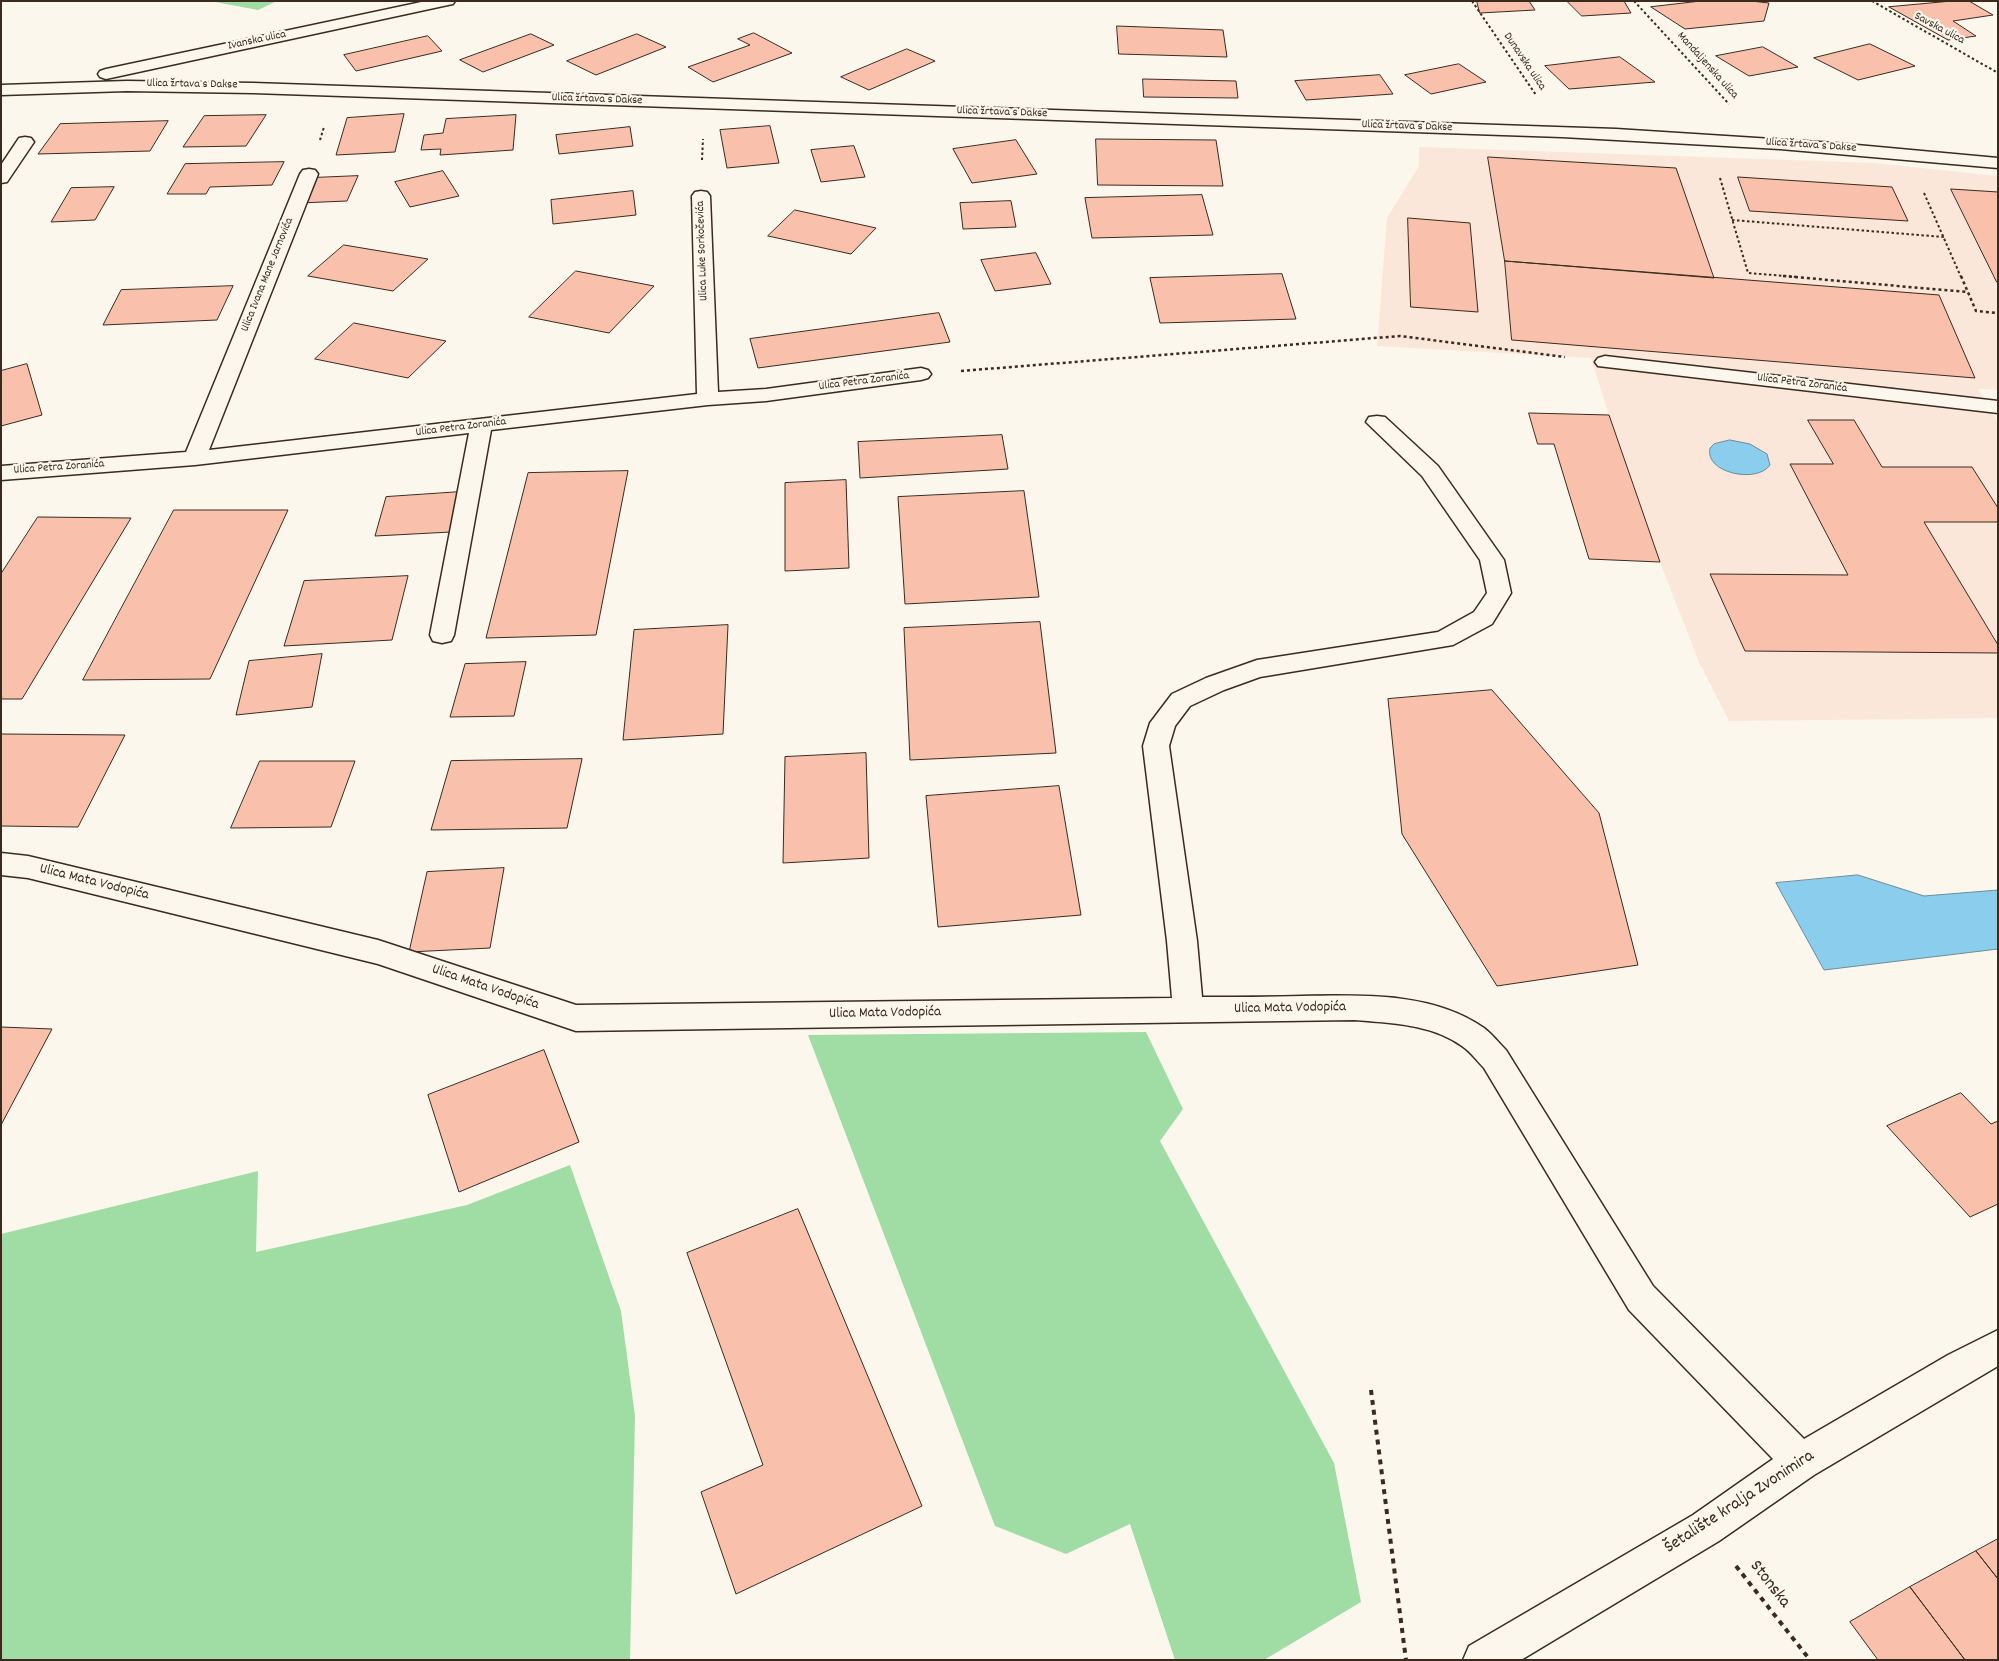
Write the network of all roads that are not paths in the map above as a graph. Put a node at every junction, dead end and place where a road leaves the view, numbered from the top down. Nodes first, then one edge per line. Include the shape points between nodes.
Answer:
1 (448, 1) edge
2 (66, 86) junction
3 (3, 90) edge
4 (25, 142) dead end
5 (1998, 163) edge
6 (309, 174) road end
7 (1, 178) edge
8 (701, 196) road end
9 (1605, 362) road end
10 (921, 374) road end
11 (708, 398) junction
12 (1998, 407) edge
13 (1377, 422) dead end
14 (481, 426) junction
15 (195, 458) junction
16 (1, 473) edge
17 (442, 635) dead end
18 (1, 864) edge
19 (1188, 1010) junction
20 (1998, 1348) edge
21 (1801, 1462) junction
22 (1483, 1660) edge

1 - 2 street, Ivanska ulica via 138,66
2 - 3 street, Ulica žrtava s Dakse
2 - 5 street, Ulica žrtava s Dakse via 151,84 1562,132 1907,153
4 - 7 street
6 - 15 street, Ulica Ivana Mane Jarnovića
8 - 11 street, Ulica Luke Sorkočevića
9 - 12 street, Ulica Petra Zoranića
10 - 11 street, Ulica Petra Zoranića via 766,394
11 - 14 street, Ulica Petra Zoranića
13 - 19 street via 1430,471 1492,560 1499,593 1483,618 1444,638 1257,669 1181,700 1163,723 1156,746
14 - 15 street, Ulica Petra Zoranića
14 - 17 street
15 - 16 street, Ulica Petra Zoranića
18 - 19 street, Ulica Mata Vodopića via 28,867 378,952 576,1018
19 - 21 street, Ulica Mata Vodopića via 1354,1008 1414,1012 1448,1022 1474,1038 1495,1059 1641,1298
20 - 21 street, Šetalište kralja Zvonimira
21 - 22 street, Šetalište kralja Zvonimira via 1706,1528

